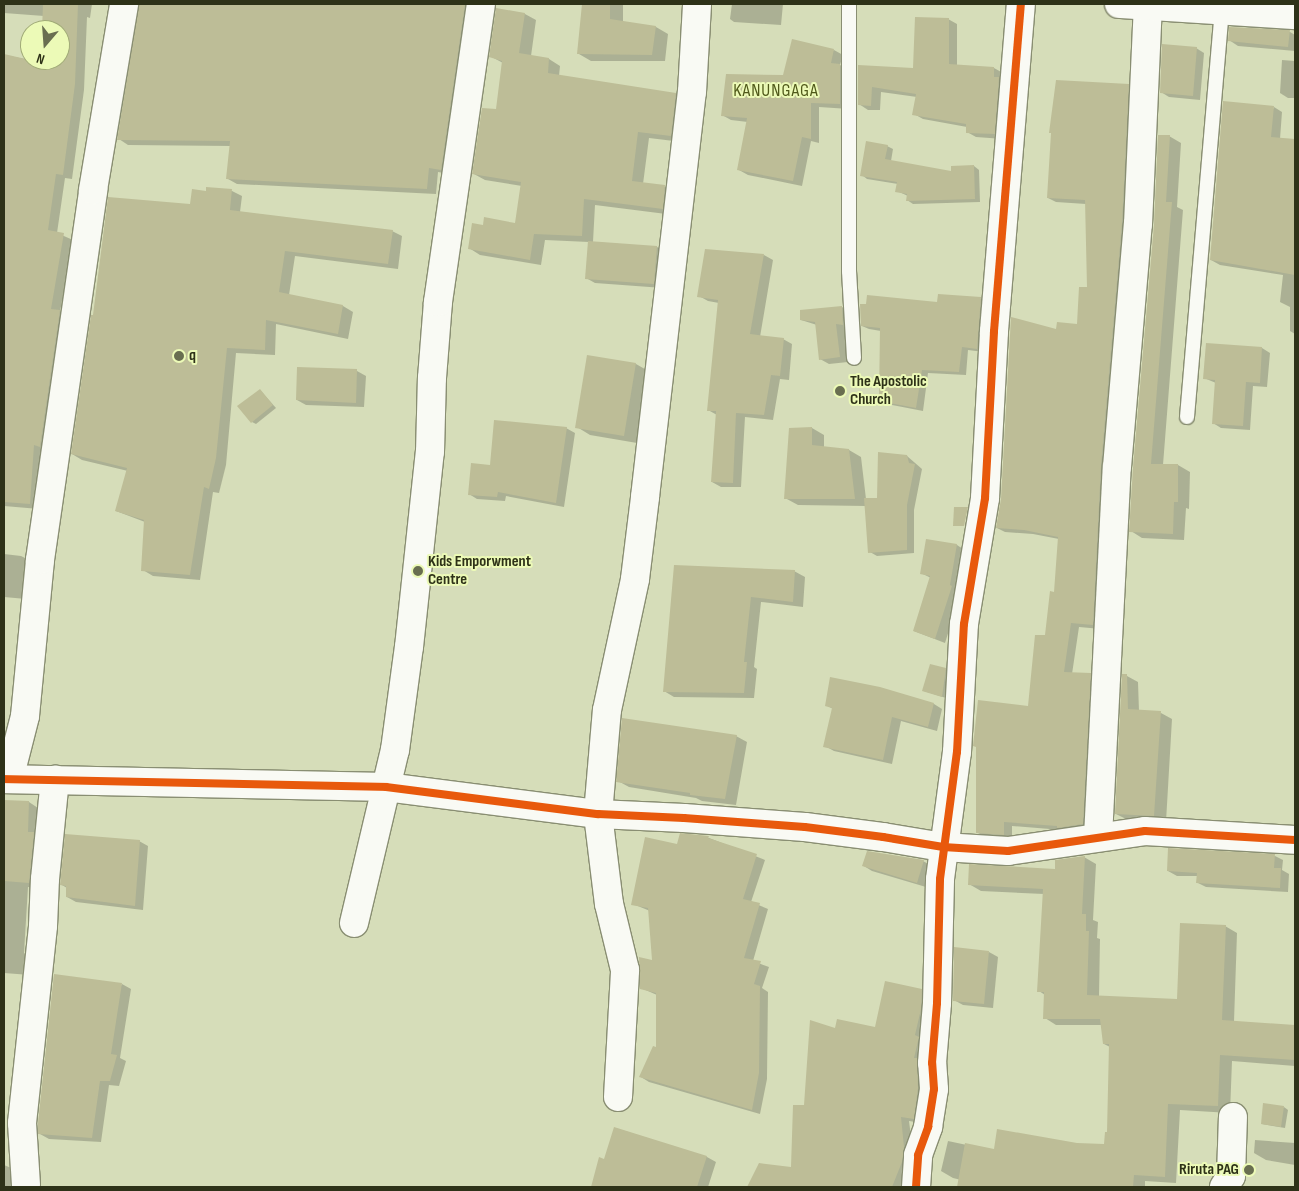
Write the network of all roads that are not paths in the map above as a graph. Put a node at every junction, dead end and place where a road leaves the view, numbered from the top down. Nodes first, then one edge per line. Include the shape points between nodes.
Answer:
1 (124, 4) edge
2 (481, 4) edge
3 (697, 4) edge
4 (849, 4) edge
5 (1021, 4) edge
6 (1119, 4) edge
7 (1148, 6) junction
8 (1222, 10) junction
9 (1295, 15) edge
10 (854, 358) dead end
11 (1187, 417) dead end
12 (6, 778) edge
13 (55, 779) junction
14 (386, 787) junction
15 (598, 814) junction
16 (1098, 837) junction
17 (1295, 840) edge
18 (943, 847) junction
19 (354, 923) dead end
20 (618, 1097) dead end
21 (1233, 1117) dead end
22 (26, 1185) dead end
23 (916, 1187) edge
24 (1224, 1187) edge

1 - 12 street via 93,190 40,560 25,716
2 - 14 street via 438,302 430,452 409,647 395,750
3 - 15 street via 692,92 635,579 607,710
4 - 10 lane via 849,271
5 - 18 street via 994,331 986,498 964,624 956,752
6 - 7 street
7 - 8 street
7 - 16 street via 1138,224 1117,467
8 - 9 street
8 - 11 lane
12 - 13 street
13 - 14 street
13 - 22 street via 22,1123
14 - 15 street
14 - 19 street
15 - 18 street via 806,827
15 - 20 street via 609,904 625,970
16 - 17 street via 1145,831
16 - 18 street via 1008,851
18 - 23 street via 932,1063 934,1089 928,1127 918,1155
21 - 24 street via 1231,1176

